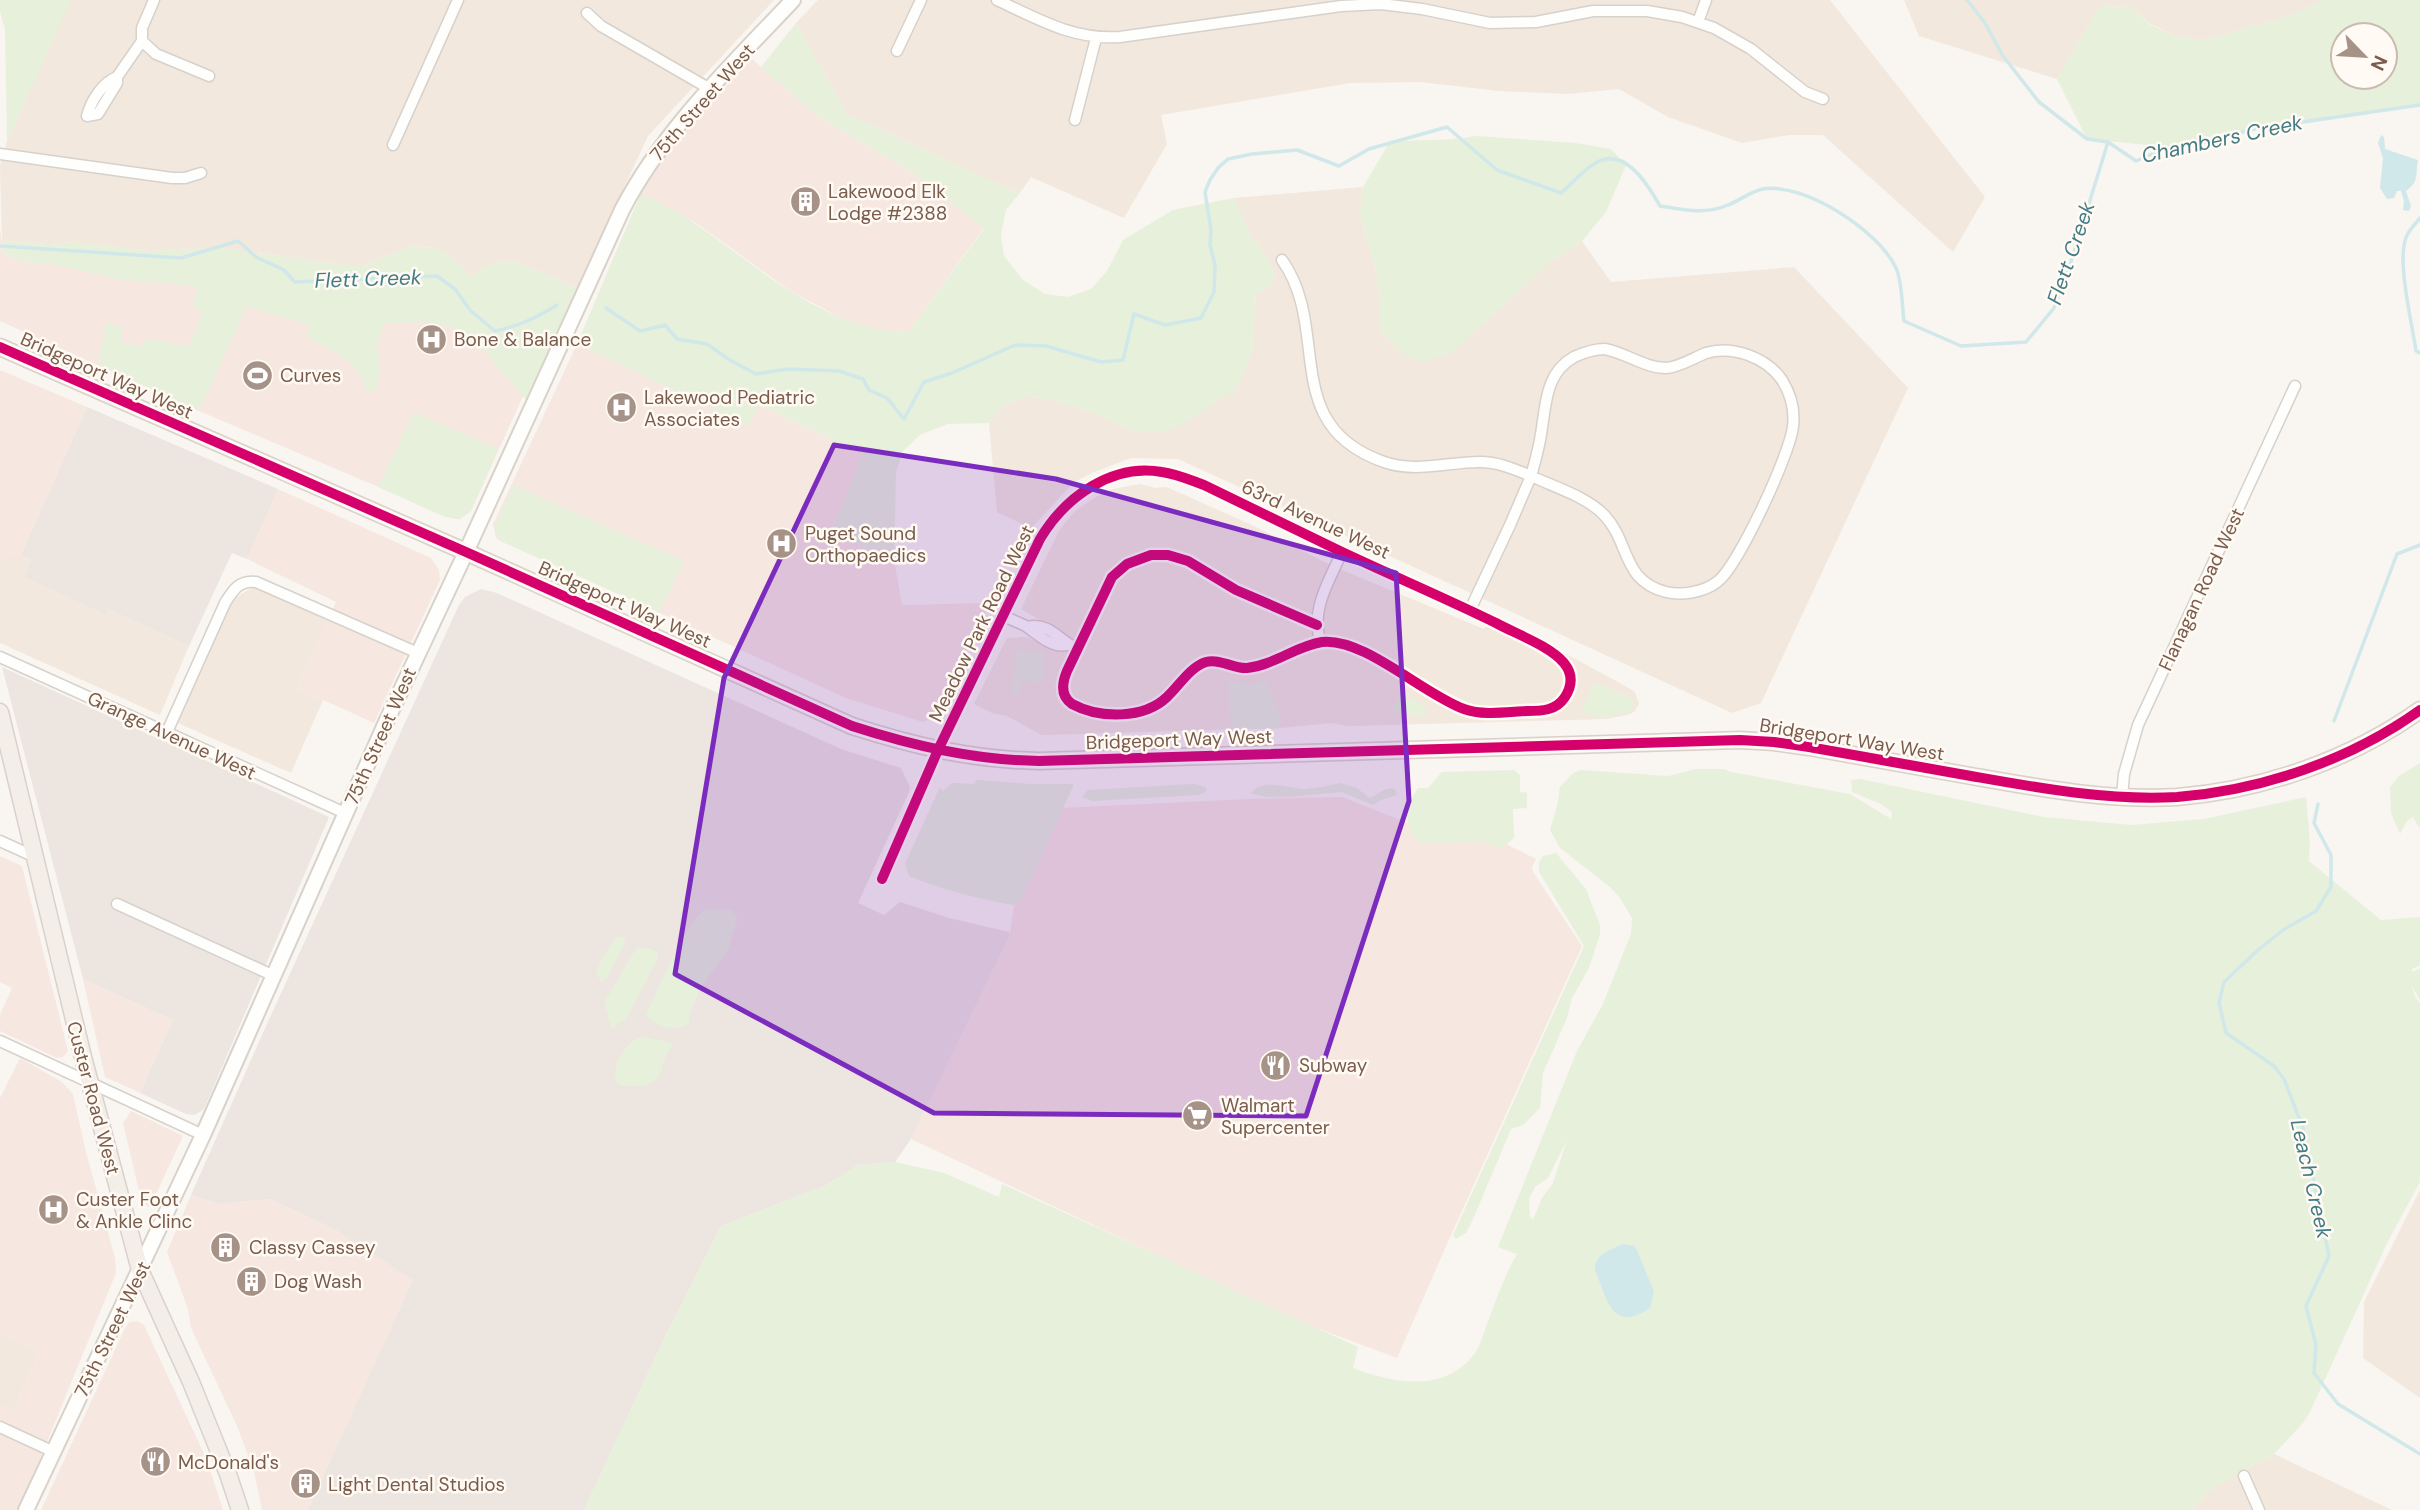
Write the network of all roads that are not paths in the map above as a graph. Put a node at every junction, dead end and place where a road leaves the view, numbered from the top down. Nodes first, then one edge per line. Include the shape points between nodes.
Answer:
1 (154, 0) edge
2 (458, 0) edge
3 (793, 0) edge
4 (921, 0) edge
5 (997, 0) edge
6 (1706, 0) edge
7 (1423, 4) edge
8 (587, 13) dead end
9 (1698, 22) junction
10 (1096, 38) junction
11 (142, 41) junction
12 (897, 51) dead end
13 (209, 76) dead end
14 (117, 77) dead end
15 (710, 89) junction
16 (1823, 99) dead end
17 (1075, 120) dead end
18 (393, 145) dead end
19 (0, 154) edge
20 (201, 173) dead end
21 (1282, 260) dead end
22 (0, 347) edge
23 (2295, 386) dead end
24 (1144, 471) joint
25 (1531, 476) junction
26 (466, 552) junction
27 (1342, 552) junction
28 (1469, 610) junction
29 (1003, 616) junction
30 (1317, 625) junction
31 (1321, 642) junction
32 (1073, 646) junction
33 (418, 653) junction
34 (0, 657) edge
35 (2420, 710) edge
36 (0, 712) edge
37 (167, 732) junction
38 (938, 750) junction
39 (2122, 797) junction
40 (345, 813) junction
41 (0, 841) edge
42 (33, 856) junction
43 (882, 879) dead end
44 (117, 904) dead end
45 (272, 975) junction
46 (0, 1041) edge
47 (89, 1081) junction
48 (203, 1135) junction
49 (140, 1270) junction
50 (0, 1427) edge
51 (54, 1452) junction
52 (2244, 1476) dead end
53 (26, 1510) edge
54 (240, 1510) edge
55 (2259, 1510) edge

1 - 11 street via 142,28
2 - 18 street
3 - 15 street, 75th Street West
4 - 12 street
5 - 10 street via 1062,29
6 - 9 street
7 - 9 street via 1474,22 1536,22 1612,10 1670,14
7 - 10 street via 1341,6
8 - 15 street via 601,26
9 - 16 street via 1751,49 1805,92
10 - 17 street
11 - 13 street via 156,54
11 - 14 street
15 - 26 street, 75th Street West via 660,147 630,195
19 - 20 street via 172,178
21 - 25 street via 1303,306 1318,405 1345,439 1370,456 1396,465 1482,462
22 - 26 main road, Bridgeport Way West
23 - 39 street, Flanagan Road West via 2138,725
24 - 27 street, 63rd Avenue West via 1204,485
24 - 29 street, Meadow Park Road West via 1105,480 1065,506 1038,543
25 - 25 street via 1550,384 1563,365 1590,350 1611,350 1664,368 1713,351 1743,354 1775,372 1792,403 1788,449 1742,549 1723,578 1699,590 1672,593 1645,583 1629,564 1604,515
25 - 28 street
26 - 33 street, 75th Street West
26 - 38 main road, Bridgeport Way West via 852,726
27 - 28 street, 63rd Avenue West
27 - 30 street
28 - 31 street, 63rd Avenue West via 1558,657 1570,682 1557,705 1544,710 1471,711 1354,647
29 - 32 street via 1033,634
29 - 38 street, Meadow Park Road West
30 - 31 street
30 - 32 street via 1236,590 1188,561 1158,554 1139,558 1114,574
31 - 32 street via 1253,667 1205,662 1149,709 1127,714 1100,712 1066,698 1063,686
33 - 37 street via 248,581 234,587 225,603
33 - 40 street, 75th Street West
34 - 37 street, Grange Avenue West
35 - 39 main road, Bridgeport Way West via 2333,758 2262,782 2215,793
36 - 42 main road, Custer Road West
37 - 40 street, Grange Avenue West
38 - 39 main road, Bridgeport Way West via 1039,761 1740,740 1809,747 2044,789
38 - 43 street, Meadow Park Road West
40 - 45 street, 75th Street West
41 - 42 street
42 - 47 main road, Custer Road West
44 - 45 street
45 - 48 street, 75th Street West
46 - 47 street
47 - 48 street
47 - 49 main road, Custer Road West
48 - 49 street, 75th Street West
49 - 51 street, 75th Street West
49 - 54 main road, Custer Road West via 198,1400
50 - 51 street
51 - 53 street, 75th Street West
52 - 55 street

